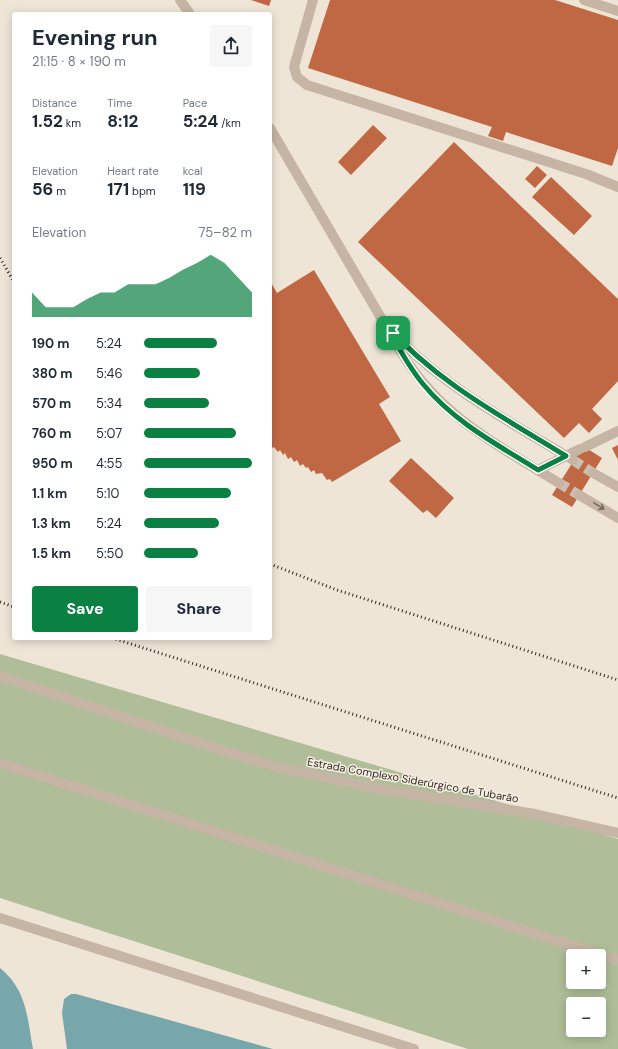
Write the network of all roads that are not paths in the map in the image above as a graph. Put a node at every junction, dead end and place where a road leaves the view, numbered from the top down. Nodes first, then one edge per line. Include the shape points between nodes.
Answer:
1 (180, 0) edge
2 (313, 0) edge
3 (584, 0) edge
4 (618, 11) edge
5 (189, 12) edge
6 (272, 131) edge
7 (618, 187) edge
8 (386, 325) junction
9 (618, 431) edge
10 (570, 458) junction
11 (538, 470) junction
12 (593, 472) tunnel mouth
13 (559, 483) tunnel mouth
14 (618, 487) edge
15 (579, 495) tunnel mouth
16 (618, 518) edge
17 (0, 676) edge
18 (0, 763) edge
19 (618, 833) edge
20 (0, 918) edge
21 (618, 960) edge
22 (414, 1049) edge

1 - 5 lane
2 - 7 lane via 294,67 297,77 307,85 586,174
3 - 4 lane
6 - 8 lane
8 - 10 lane via 417,357 452,385
8 - 11 lane via 412,370 445,407 468,426
9 - 10 lane via 583,448
10 - 11 lane
11 - 13 lane
12 - 14 lane
15 -> 16 lane
17 - 19 lane, Estrada Complexo Siderúrgico de Tubarão via 221,750 280,767 369,787 520,812
18 - 21 lane
20 - 22 lane

